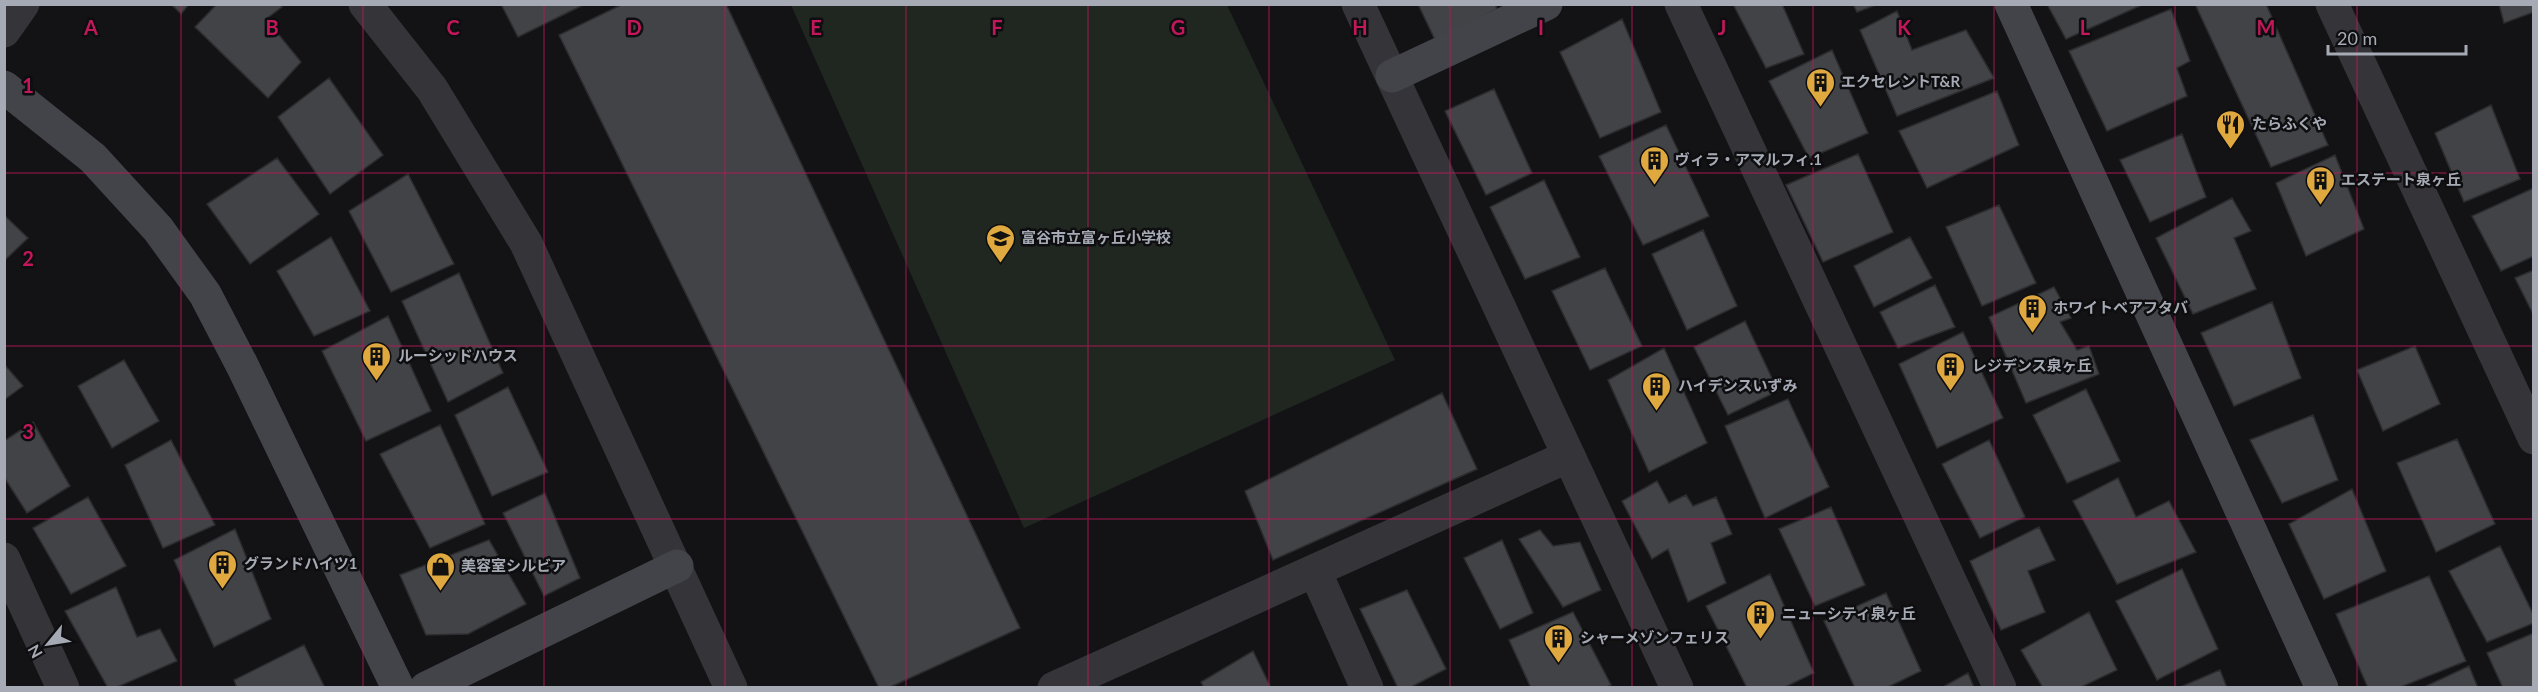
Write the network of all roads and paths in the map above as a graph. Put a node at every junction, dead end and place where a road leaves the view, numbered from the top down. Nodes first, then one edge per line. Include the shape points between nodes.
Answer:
1 (23, 4) edge
2 (364, 4) edge
3 (1358, 4) edge
4 (1546, 4) edge
5 (1681, 4) edge
6 (2011, 4) edge
7 (2332, 4) edge
8 (4, 31) edge
9 (1392, 76) junction
10 (4, 87) edge
11 (2534, 438) edge
12 (1569, 456) junction
13 (4, 559) edge
14 (677, 566) junction
15 (1315, 571) junction
16 (63, 687) edge
17 (398, 687) edge
18 (426, 687) edge
19 (732, 687) edge
20 (1054, 687) edge
21 (1367, 687) edge
22 (1677, 687) edge
23 (2000, 687) edge
24 (2322, 687) edge

1 - 8 street
2 - 14 street via 432,90 525,243
3 - 9 street
4 - 9 street
5 - 23 street
6 - 24 street
7 - 11 street
9 - 12 street
10 - 17 street via 93,158 158,229 205,294
12 - 15 street
12 - 22 street
13 - 16 street
14 - 18 street
14 - 19 street
15 - 20 street
15 - 21 street

